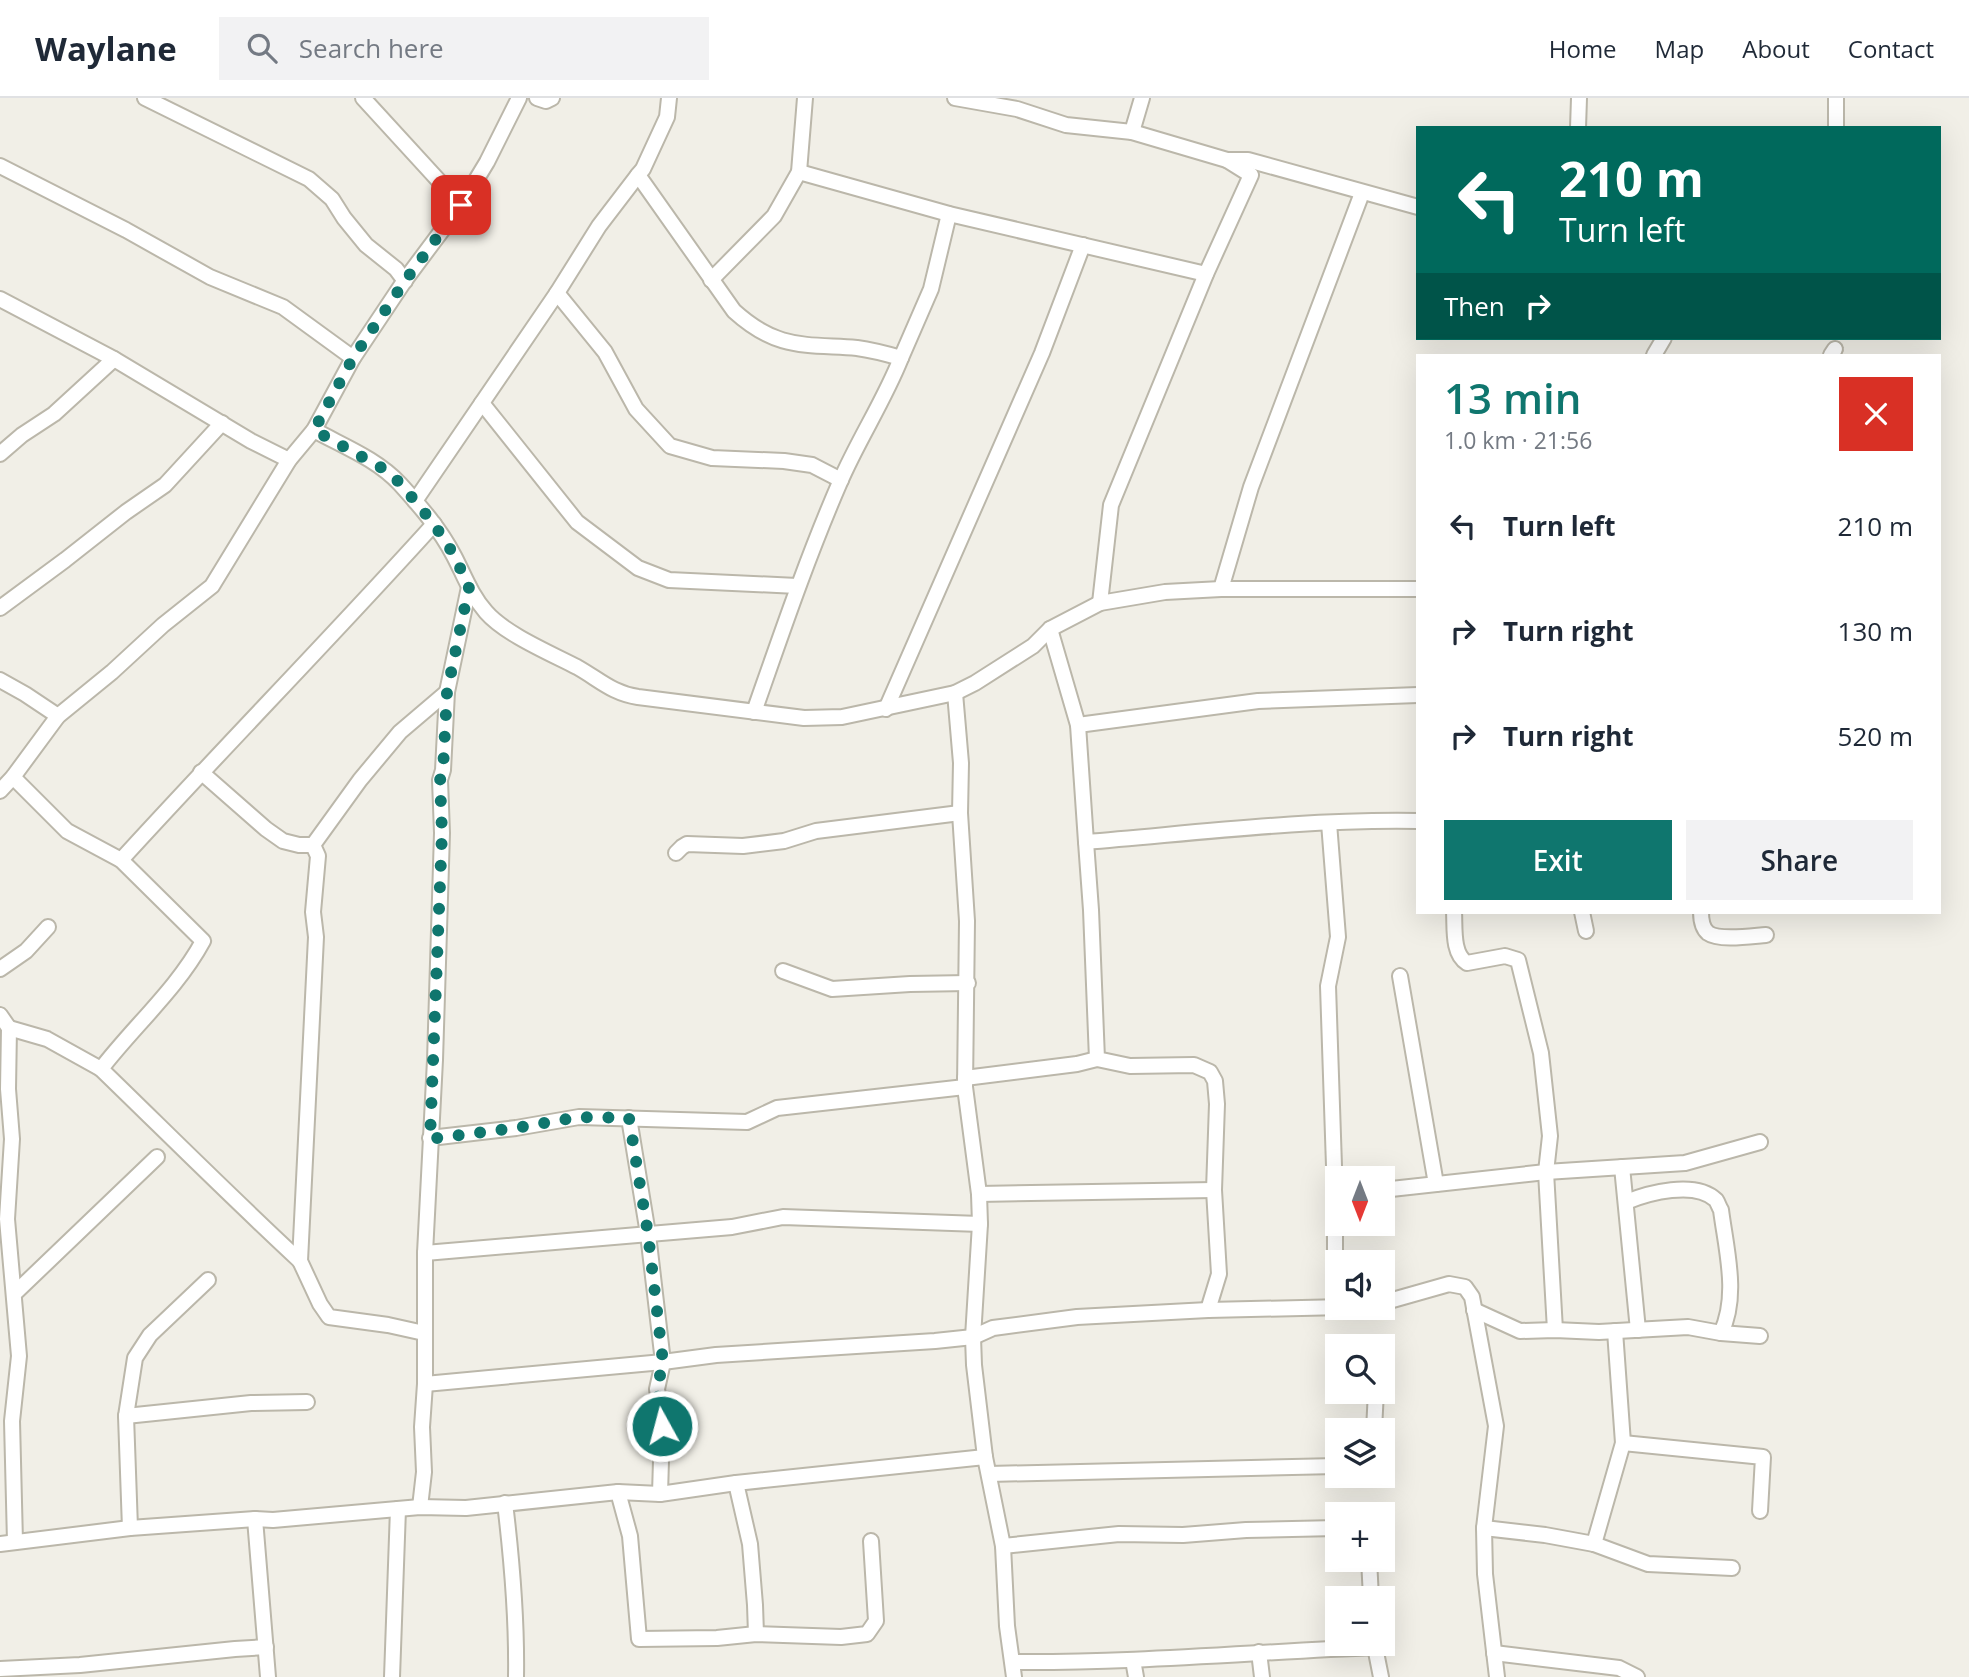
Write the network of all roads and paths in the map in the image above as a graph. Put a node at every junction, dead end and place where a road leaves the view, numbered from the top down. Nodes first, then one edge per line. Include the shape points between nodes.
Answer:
1 (145, 98) edge
2 (363, 98) edge
3 (520, 98) edge
4 (537, 98) edge
5 (552, 98) edge
6 (669, 98) edge
7 (805, 98) edge
8 (955, 98) edge
9 (1142, 98) edge
10 (1579, 98) edge
11 (1836, 98) edge
12 (1018, 104) edge
13 (1578, 126) edge
14 (1836, 126) edge
15 (1132, 132) junction
16 (1227, 160) junction
17 (0, 166) edge
18 (799, 172) junction
19 (638, 175) junction
20 (1362, 193) junction
21 (461, 205) junction
22 (1416, 206) edge
23 (949, 214) junction
24 (1083, 245) junction
25 (1206, 274) junction
26 (711, 280) junction
27 (405, 281) junction
28 (557, 293) junction
29 (1, 301) edge
30 (353, 358) junction
31 (901, 358) junction
32 (114, 359) junction
33 (482, 403) junction
34 (222, 423) junction
35 (314, 430) junction
36 (0, 454) edge
37 (289, 460) junction
38 (841, 480) junction
39 (415, 501) junction
40 (434, 524) junction
41 (797, 586) junction
42 (469, 587) junction
43 (1221, 589) junction
44 (1416, 589) edge
45 (1100, 603) junction
46 (0, 608) edge
47 (1050, 629) junction
48 (0, 680) edge
49 (447, 692) junction
50 (955, 692) junction
51 (1416, 695) edge
52 (886, 709) junction
53 (754, 712) junction
54 (58, 716) junction
55 (1078, 725) junction
56 (201, 772) junction
57 (13, 777) junction
58 (0, 791) edge
59 (960, 813) junction
60 (1416, 821) edge
61 (1329, 824) junction
62 (1086, 842) junction
63 (313, 845) junction
64 (677, 853) dead end
65 (121, 860) junction
66 (1454, 914) edge
67 (1582, 914) edge
68 (1701, 914) edge
69 (48, 927) dead end
70 (1586, 931) dead end
71 (1766, 935) dead end
72 (0, 969) edge
73 (783, 971) dead end
74 (1400, 976) dead end
75 (968, 983) junction
76 (0, 1015) edge
77 (9, 1028) junction
78 (1097, 1059) junction
79 (101, 1069) junction
80 (965, 1082) junction
81 (629, 1118) junction
82 (430, 1139) junction
83 (1760, 1142) dead end
84 (157, 1157) dead end
85 (1335, 1166) edge
86 (1622, 1167) junction
87 (1546, 1172) junction
88 (1436, 1184) junction
89 (1395, 1189) edge
90 (1214, 1190) junction
91 (979, 1194) junction
92 (1626, 1202) junction
93 (980, 1224) junction
94 (648, 1234) junction
95 (425, 1253) junction
96 (300, 1261) junction
97 (208, 1280) dead end
98 (14, 1294) junction
99 (1395, 1299) edge
100 (1325, 1308) edge
101 (1208, 1310) junction
102 (1474, 1310) junction
103 (1555, 1330) junction
104 (1638, 1330) junction
105 (1615, 1331) junction
106 (424, 1333) junction
107 (1721, 1333) junction
108 (1760, 1336) dead end
109 (973, 1337) junction
110 (663, 1362) junction
111 (425, 1384) junction
112 (307, 1402) dead end
113 (126, 1416) junction
114 (1623, 1443) junction
115 (985, 1457) junction
116 (1325, 1466) edge
117 (989, 1474) junction
118 (736, 1483) junction
119 (618, 1492) junction
120 (660, 1494) junction
121 (505, 1503) junction
122 (420, 1507) junction
123 (398, 1509) junction
124 (1760, 1511) dead end
125 (255, 1519) junction
126 (130, 1528) junction
127 (1325, 1528) edge
128 (1484, 1528) junction
129 (871, 1541) dead end
130 (7, 1543) edge
131 (1594, 1544) junction
132 (1003, 1546) junction
133 (1732, 1568) dead end
134 (756, 1634) junction
135 (267, 1647) junction
136 (1325, 1648) edge
137 (1259, 1652) junction
138 (1494, 1653) junction
139 (1377, 1656) edge
140 (1133, 1660) junction
141 (0, 1669) edge
142 (1013, 1670) edge
143 (268, 1677) edge
144 (392, 1677) edge
145 (516, 1677) edge
146 (1136, 1677) edge
147 (1262, 1677) edge
148 (1381, 1677) edge
149 (1497, 1677) edge
150 (1637, 1677) edge

1 - 27 street via 309,179 332,199 366,245
2 - 21 street
3 - 21 street
4 - 5 street
6 - 19 street via 667,117
7 - 18 street
8 - 12 street
9 - 15 street
10 - 13 street
11 - 14 street
12 - 15 street via 1066,125
15 - 16 street
16 - 20 street via 1248,160
16 - 25 street via 1251,176
17 - 30 street via 210,277 283,307
18 - 23 street
18 - 26 street via 774,216
19 - 26 street
19 - 28 street
20 - 22 street
20 - 43 street via 1251,488
21 - 27 street
23 - 24 street
23 - 31 street via 931,289
24 - 25 street
24 - 52 street via 1042,353
25 - 45 street via 1111,505
26 - 31 street via 734,311 781,341
27 - 30 street
28 - 33 street
28 - 38 street via 605,352 636,409 670,446 712,458 812,465
29 - 32 street
30 - 35 street
31 - 38 street
32 - 34 street
32 - 36 street via 54,414
33 - 39 street
33 - 41 street via 577,522 638,568 669,580
34 - 37 street
34 - 46 street via 165,485
35 - 37 street
35 - 39 street via 382,468
37 - 54 street via 212,586
38 - 41 street
39 - 40 street
40 - 42 street
40 - 56 street
41 - 53 street
42 - 49 street
42 - 53 street via 487,614 620,694
43 - 44 street
43 - 45 street
45 - 47 street
47 - 50 street via 1033,646
47 - 55 street
48 - 54 street
49 - 63 street via 400,732
49 - 82 street via 440,780
50 - 52 street
50 - 59 street
51 - 55 street via 1258,701
52 - 53 street via 804,718
54 - 57 street
55 - 62 street
56 - 63 street via 282,841
56 - 65 street
57 - 58 street
57 - 65 street via 67,831
59 - 64 street via 816,831 743,846 687,844
59 - 75 street
60 - 61 street
61 - 62 street
61 - 85 street via 1338,937 1328,986
62 - 78 street
63 - 96 street via 318,856 313,912 316,937
65 - 79 street via 203,941 177,981
66 - 87 street via 1460,958 1467,963 1506,956 1518,960 1541,1053 1550,1136
67 - 70 street
68 - 71 street via 1707,932 1715,936
69 - 72 street via 26,951
73 - 75 street via 832,989
74 - 88 street
75 - 80 street
76 - 77 street
77 - 79 street via 47,1039
77 - 98 street via 12,1139 7,1219
78 - 80 street
78 - 90 street via 1130,1066 1194,1065 1210,1072 1217,1104
79 - 96 street
80 - 81 street via 777,1108 747,1122
80 - 91 street
81 - 82 street via 579,1117
81 - 94 street
82 - 95 street
83 - 86 street via 1685,1163
84 - 98 street
86 - 87 street
86 - 92 street
87 - 88 street
87 - 103 street
88 - 89 street
90 - 91 street
90 - 101 street via 1219,1274
91 - 93 street
92 - 104 street
92 - 107 street via 1676,1189 1699,1191 1716,1200 1731,1293
93 - 94 street via 783,1217 732,1227
93 - 109 street
94 - 95 street
94 - 110 street
95 - 106 street
96 - 106 street via 329,1317
97 - 113 street via 139,1350
98 - 130 street via 19,1356
99 - 102 street via 1449,1284 1465,1287
100 - 101 street
101 - 109 street via 1077,1317 993,1328
102 - 103 street via 1520,1331
102 - 128 street via 1496,1426
103 - 105 street
104 - 105 street
104 - 107 street via 1688,1327
105 - 114 street
106 - 111 street
107 - 108 street
109 - 110 street
109 - 115 street
110 - 111 street
110 - 120 street via 657,1389 662,1426
111 - 122 street
112 - 113 street
113 - 126 street
114 - 124 street via 1763,1457
114 - 131 street
115 - 117 street
115 - 118 street
116 - 117 street
117 - 132 street
118 - 120 street
118 - 134 street via 750,1544
119 - 120 street
119 - 121 street
119 - 134 street via 630,1536 639,1639
121 - 122 street
121 - 145 street via 513,1573
122 - 123 street
123 - 125 street
123 - 144 street
125 - 126 street
125 - 135 street
126 - 130 street
127 - 132 street via 1119,1534
128 - 131 street
128 - 138 street
129 - 134 street via 876,1621 867,1634
131 - 133 street via 1648,1564
132 - 142 street
135 - 141 street
135 - 143 street
136 - 137 street
137 - 140 street
137 - 147 street
138 - 149 street
138 - 150 street via 1619,1668
139 - 148 street
140 - 142 street
140 - 146 street

